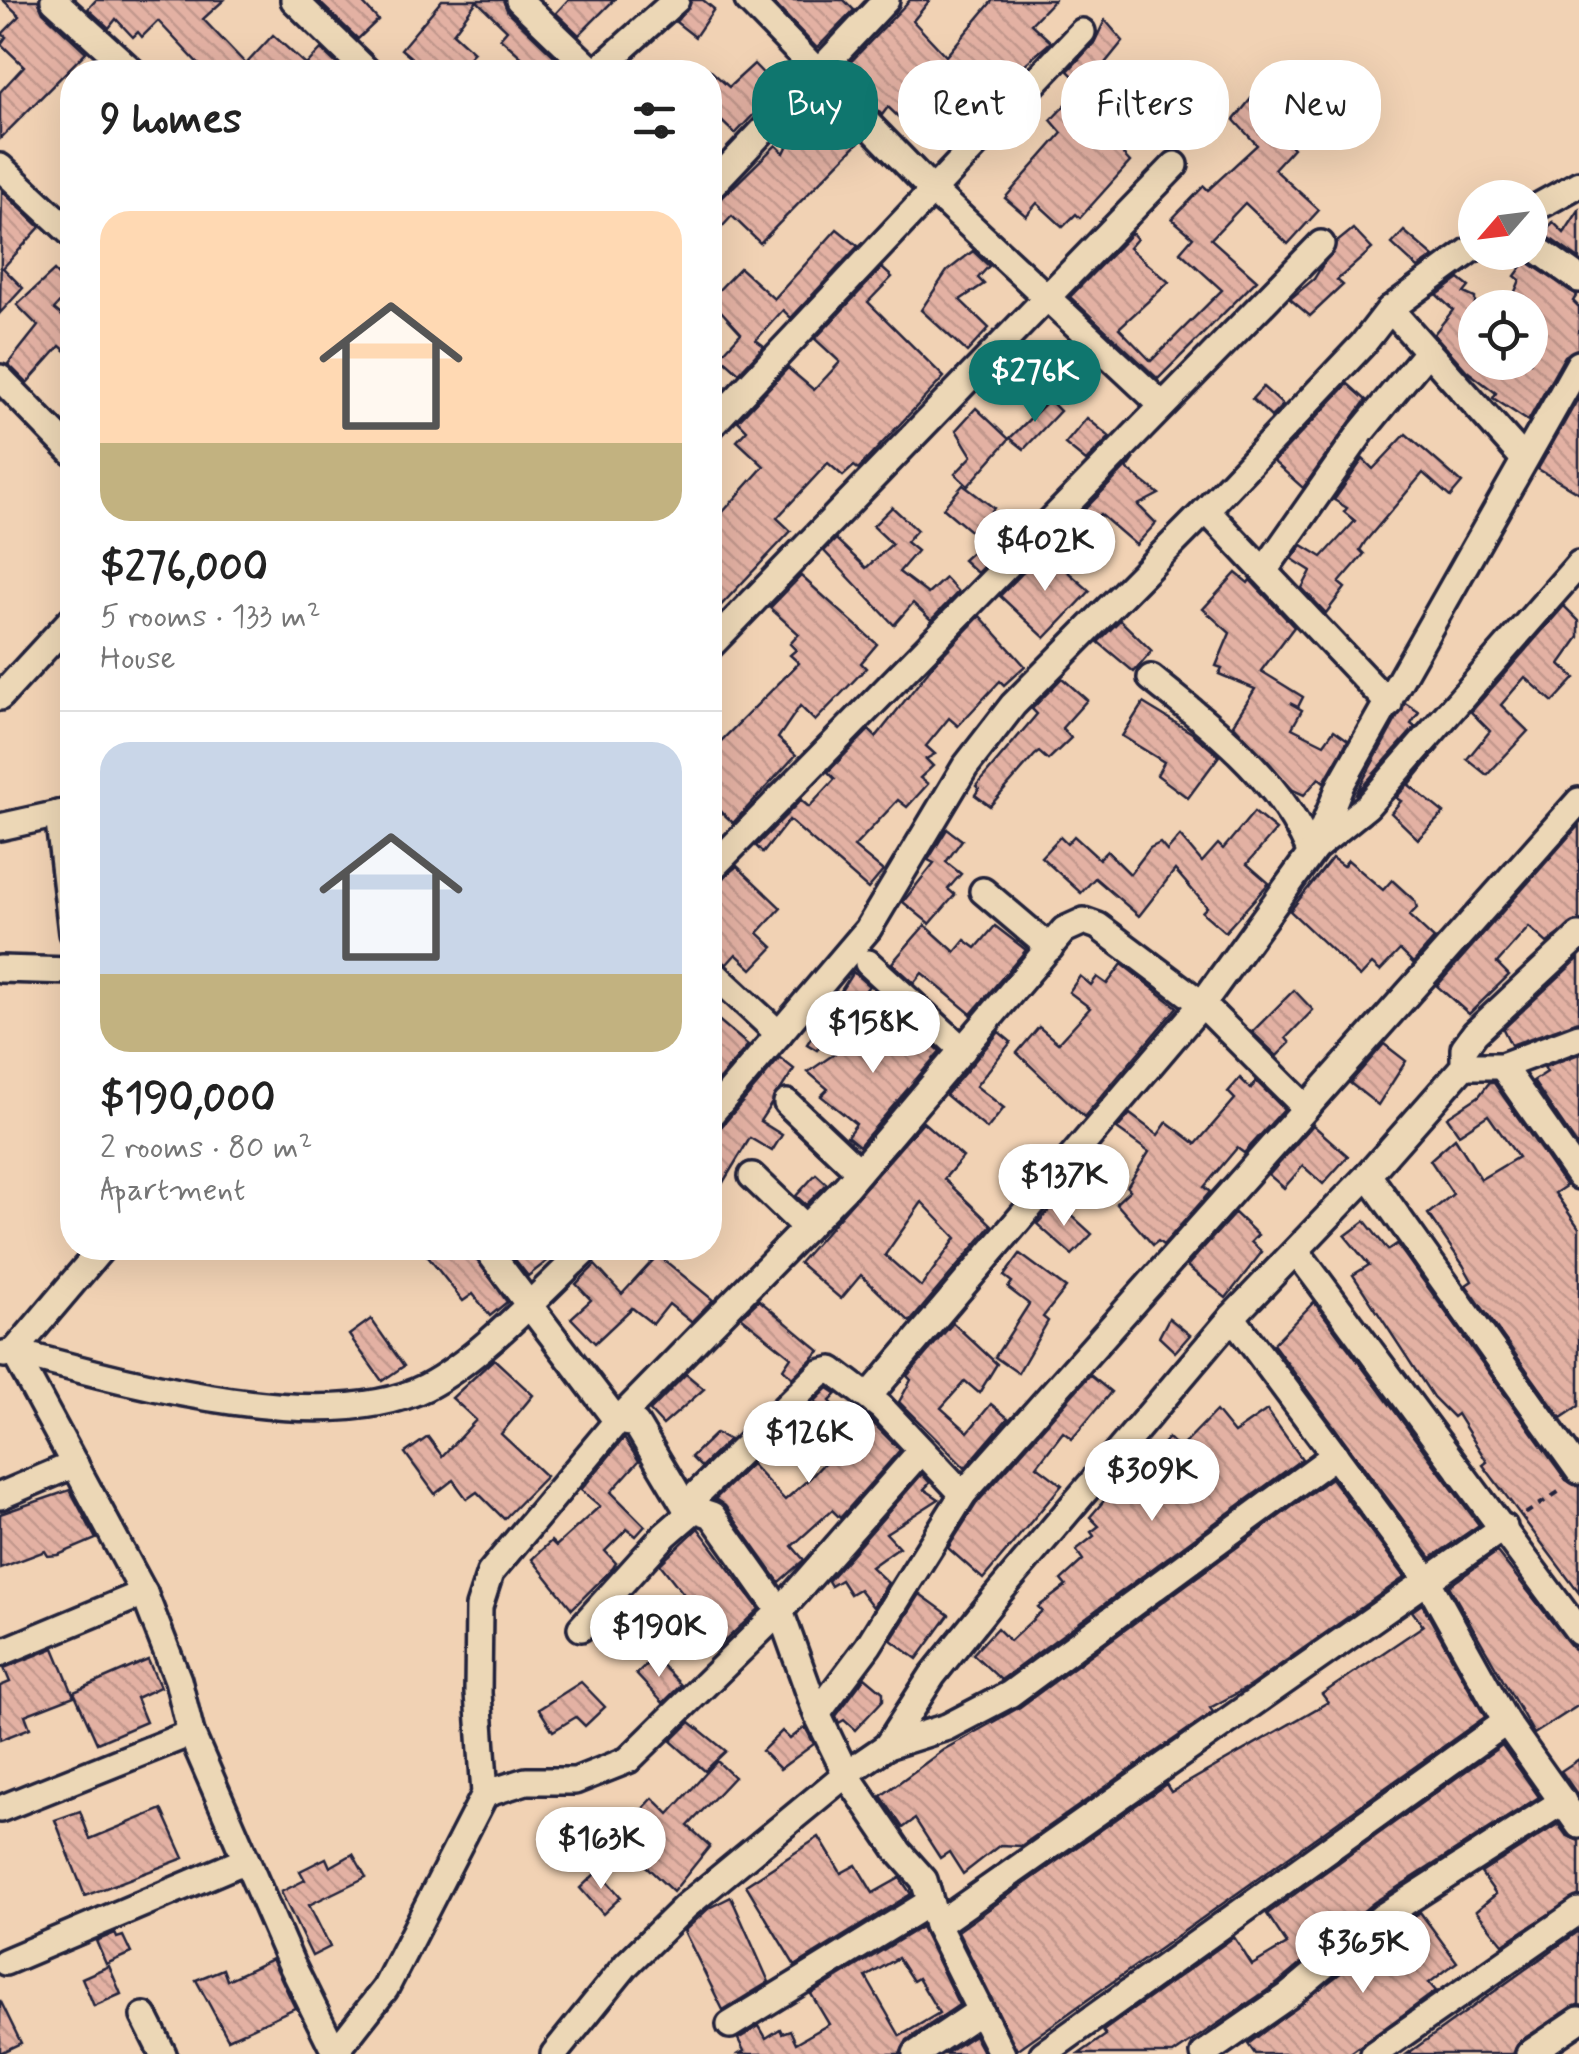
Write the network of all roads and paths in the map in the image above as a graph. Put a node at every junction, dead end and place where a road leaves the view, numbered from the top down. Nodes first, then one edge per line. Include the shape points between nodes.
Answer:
1 (54, 0) edge
2 (294, 0) edge
3 (519, 0) edge
4 (676, 0) edge
5 (748, 0) edge
6 (886, 0) edge
7 (1082, 32) dead end
8 (120, 60) edge
9 (356, 60) edge
10 (582, 60) edge
11 (608, 60) edge
12 (802, 60) edge
13 (830, 60) edge
14 (878, 136) edge
15 (752, 143) edge
16 (1176, 165) dead end
17 (0, 167) edge
18 (722, 174) edge
19 (1579, 184) edge
20 (934, 192) junction
21 (1548, 202) edge
22 (60, 223) edge
23 (1321, 244) dead end
24 (1548, 257) edge
25 (1458, 259) edge
26 (1579, 279) edge
27 (1046, 294) junction
28 (1390, 309) junction
29 (1428, 351) junction
30 (1579, 364) edge
31 (0, 378) edge
32 (1161, 404) junction
33 (722, 414) edge
34 (60, 440) edge
35 (1524, 458) junction
36 (1206, 510) junction
37 (1579, 564) edge
38 (1264, 571) junction
39 (60, 632) edge
40 (722, 633) edge
41 (1152, 678) dead end
42 (0, 698) edge
43 (1390, 704) junction
44 (1579, 801) edge
45 (60, 814) edge
46 (0, 827) edge
47 (1313, 851) junction
48 (722, 858) edge
49 (983, 891) dead end
50 (1579, 936) edge
51 (1050, 948) junction
52 (868, 963) dead end
53 (0, 969) edge
54 (60, 970) edge
55 (722, 981) edge
56 (1202, 1004) junction
57 (779, 1034) junction
58 (1579, 1037) edge
59 (963, 1050) junction
60 (1464, 1066) junction
61 (1502, 1066) junction
62 (722, 1101) edge
63 (787, 1103) dead end
64 (1306, 1108) junction
65 (859, 1171) junction
66 (752, 1176) dead end
67 (1368, 1176) junction
68 (1579, 1176) edge
69 (806, 1228) junction
70 (1297, 1252) junction
71 (91, 1260) edge
72 (496, 1260) edge
73 (572, 1260) edge
74 (530, 1300) junction
75 (1232, 1317) junction
76 (7, 1353) edge
77 (870, 1396) junction
78 (617, 1421) junction
79 (919, 1452) junction
80 (1335, 1455) junction
81 (75, 1464) junction
82 (1572, 1480) edge
83 (963, 1494) junction
84 (0, 1496) edge
85 (690, 1508) junction
86 (1504, 1527) junction
87 (1426, 1578) junction
88 (144, 1593) junction
89 (780, 1610) junction
90 (580, 1628) dead end
91 (1579, 1632) edge
92 (0, 1653) edge
93 (817, 1714) junction
94 (1506, 1722) junction
95 (191, 1732) junction
96 (887, 1746) junction
97 (846, 1774) junction
98 (485, 1794) junction
99 (1563, 1802) junction
100 (0, 1809) edge
101 (1579, 1825) edge
102 (246, 1860) junction
103 (1579, 1911) edge
104 (934, 1913) junction
105 (5, 1962) dead end
106 (980, 2011) junction
107 (144, 2016) dead end
108 (1579, 2020) edge
109 (730, 2025) dead end
110 (345, 2050) edge
111 (163, 2054) edge
112 (554, 2054) edge
113 (916, 2054) edge
114 (1002, 2054) edge
115 (1043, 2054) edge
116 (1204, 2054) edge
117 (1374, 2054) edge
118 (1529, 2054) edge

1 - 8 street
2 - 9 street
3 - 10 street
4 - 11 street
5 - 12 street
6 - 13 street
7 - 20 street
14 - 20 street
15 - 18 street
16 - 27 street
17 - 22 street
19 - 21 street
20 - 27 street
20 - 33 street
23 - 32 street
24 - 26 street
25 - 28 street
27 - 32 street
27 - 40 street
28 - 29 street
28 - 36 street
29 - 35 street
29 - 38 street via 1362,431
30 - 35 street
31 - 34 street
32 - 48 street
35 - 43 street
36 - 38 street
36 - 57 street via 1013,705 964,768 868,929
37 - 47 street via 1367,806
38 - 43 street
39 - 42 street
41 - 47 street via 1241,751 1294,814
43 - 47 street via 1333,800
44 - 64 street
45 - 46 street
47 - 56 street
49 - 51 street
50 - 60 street via 1475,1033 1464,1048
51 - 56 street via 1076,922 1089,922
51 - 59 street
52 - 59 street
53 - 54 street
55 - 57 street
56 - 64 street
56 - 77 street
57 - 62 street
58 - 61 street
59 - 65 street
60 - 61 street
60 - 67 street
61 - 68 street
63 - 65 street
64 - 83 street
65 - 69 street
66 - 69 street
67 - 70 street
67 - 82 street
69 - 78 street
70 - 75 street
70 - 86 street
71 - 76 street
72 - 74 street
73 - 74 street
74 - 76 street via 453,1372 386,1400 252,1403 177,1394
74 - 78 street
75 - 80 street
75 - 96 street via 996,1594
76 - 81 street
77 - 79 street
77 - 85 street via 832,1370 820,1373
78 - 85 street via 636,1424
78 - 98 street via 490,1573 479,1607
79 - 83 street
79 - 89 street
80 - 87 street
80 - 96 street via 1010,1694 946,1728
81 - 84 street
81 - 88 street
82 - 86 path
83 - 93 street
85 - 89 street via 712,1516
85 - 90 street
86 - 87 street
86 - 91 street
87 - 94 street
87 - 104 street
88 - 92 street
88 - 95 street
89 - 93 street
89 - 98 street via 628,1760 575,1781 526,1781
93 - 97 street
94 - 99 street
94 - 115 street
95 - 100 street
95 - 102 street
96 - 97 street
97 - 104 street via 924,1880
97 - 112 street via 686,1906 626,1965
98 - 110 street via 385,1990
99 - 101 street
99 - 116 street via 1382,1917 1288,1996
102 - 105 street
102 - 110 street
103 - 117 street
104 - 106 street
104 - 109 street
106 - 113 street
106 - 114 street
107 - 111 street
108 - 118 street

